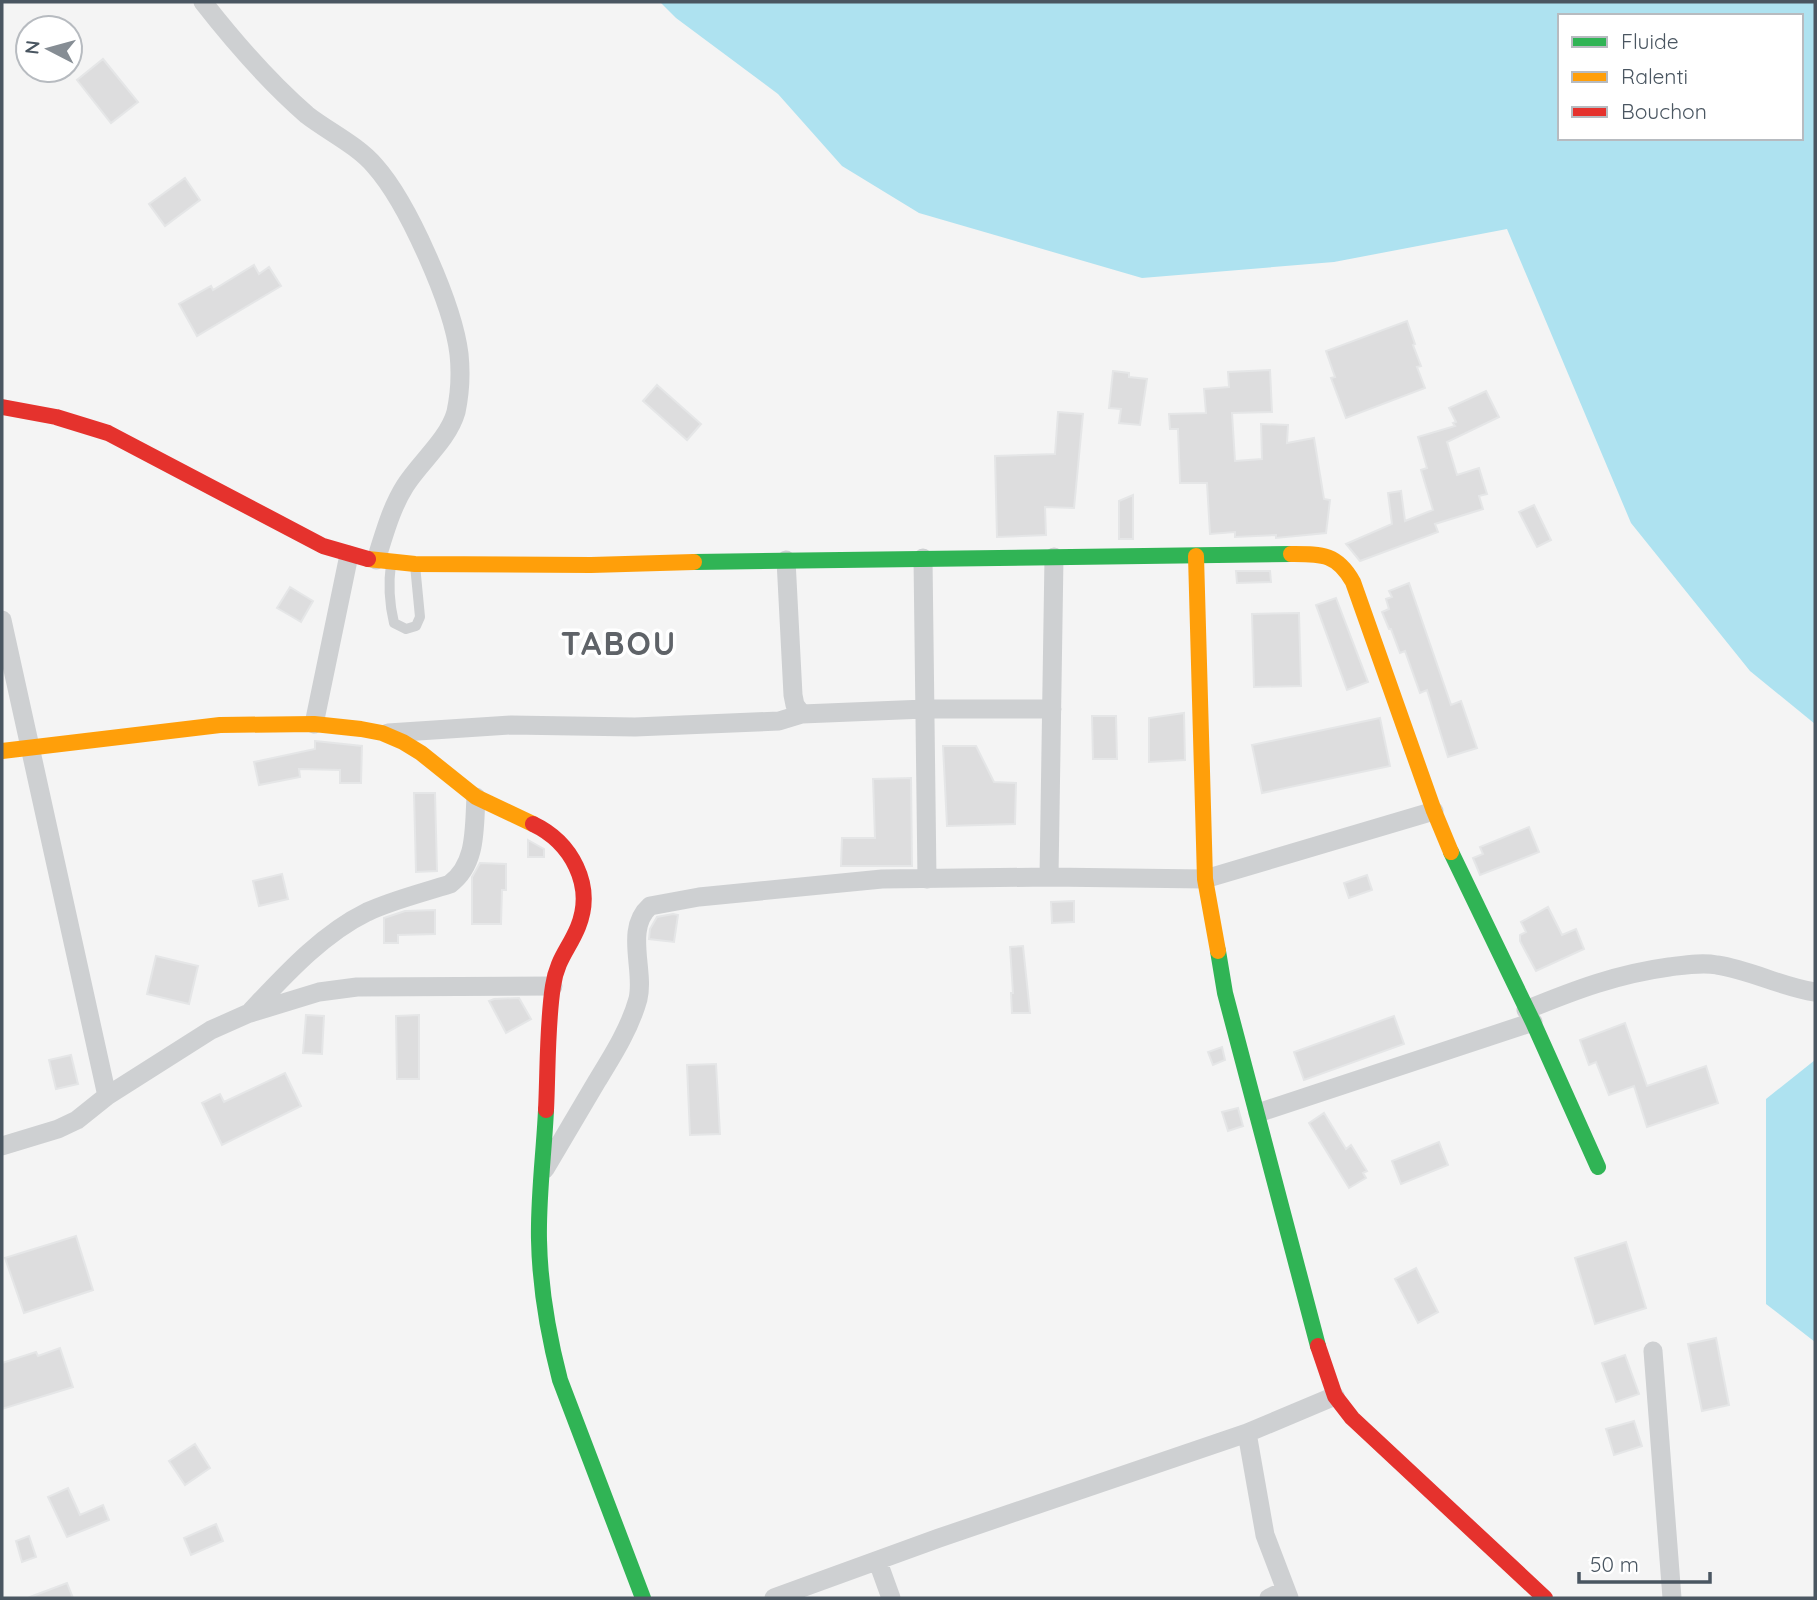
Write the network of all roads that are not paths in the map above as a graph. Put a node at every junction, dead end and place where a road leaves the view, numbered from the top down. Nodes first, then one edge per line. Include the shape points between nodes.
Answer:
1 (203, 2) edge
2 (2, 407) edge
3 (349, 555) junction
4 (1196, 556) junction
5 (1054, 557) junction
6 (923, 558) junction
7 (786, 560) junction
8 (384, 562) junction
9 (415, 564) junction
10 (2, 620) edge
11 (925, 709) junction
12 (1052, 709) junction
13 (802, 714) junction
14 (314, 724) junction
15 (382, 733) junction
16 (29, 748) junction
17 (2, 751) edge
18 (476, 797) junction
19 (1434, 811) junction
20 (1049, 877) junction
21 (926, 878) junction
22 (1205, 879) junction
23 (553, 986) junction
24 (1815, 992) edge
25 (247, 1014) junction
26 (1530, 1016) junction
27 (107, 1096) junction
28 (1258, 1113) junction
29 (2, 1146) edge
30 (1598, 1167) dead end
31 (543, 1173) junction
32 (1653, 1352) dead end
33 (1335, 1396) junction
34 (1247, 1433) junction
35 (878, 1562) junction
36 (1281, 1596) edge
37 (643, 1598) edge
38 (774, 1598) edge
39 (891, 1598) edge
40 (1545, 1598) edge
41 (1672, 1598) edge

1 - 8 street via 284,95 373,163 387,181 426,255 452,326 460,373 455,414 404,488 389,520
2 - 3 street via 108,433 292,532
3 - 8 street
3 - 14 street
4 - 5 street
4 - 19 street via 1319,554 1342,565 1356,589
4 - 22 street
5 - 6 street
5 - 12 street
6 - 7 street
6 - 11 street
7 - 9 street
7 - 13 street via 793,695
8 - 9 street
8 - 9 lane via 394,622 406,629 416,626 420,617
10 - 16 street
11 - 12 street
11 - 13 street
11 - 21 street
12 - 20 street
13 - 15 street via 779,721 635,727 511,725
14 - 15 street
14 - 16 street via 220,725
15 - 18 street via 421,753
16 - 17 street
16 - 27 street
18 - 23 street via 556,836 577,862 582,881 580,920 561,955
18 - 25 street via 470,858 461,876 450,884 366,912 330,936
19 - 22 street
19 - 26 street
20 - 21 street
20 - 22 street
21 - 31 street via 832,882 650,906 639,924 640,989 634,1013
22 - 28 street via 1225,993
23 - 25 street via 357,987 319,992
23 - 31 street
24 - 26 street via 1703,963 1608,978
25 - 27 street via 211,1030
26 - 28 street
26 - 30 street
27 - 29 street via 77,1120
28 - 33 street via 1313,1332
31 - 37 street via 539,1265 553,1354
32 - 41 street
33 - 34 street
33 - 40 street via 1352,1418
34 - 35 street
34 - 36 street
35 - 38 street
35 - 39 street

